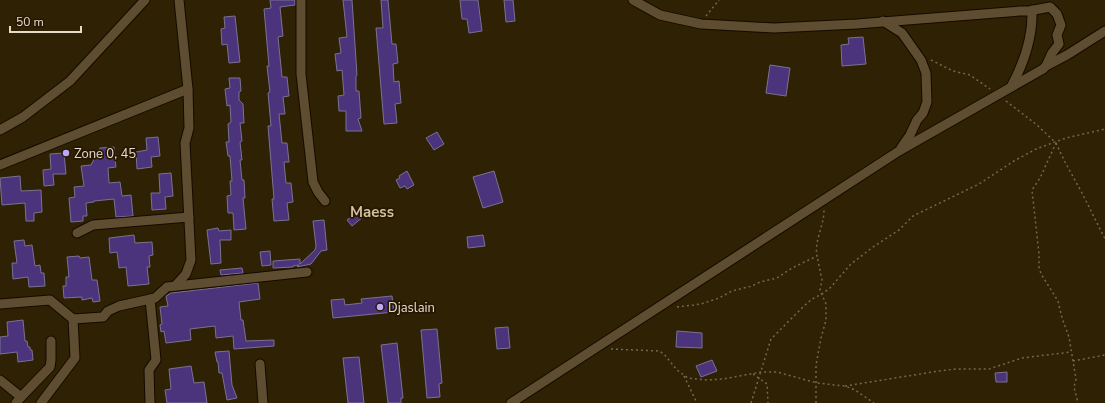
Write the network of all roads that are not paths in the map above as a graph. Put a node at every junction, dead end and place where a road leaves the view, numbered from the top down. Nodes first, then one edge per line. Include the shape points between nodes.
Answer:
1 (146, 0) edge
2 (179, 0) edge
3 (301, 0) edge
4 (633, 0) edge
5 (1032, 10) junction
6 (883, 22) junction
7 (1105, 31) edge
8 (1046, 66) junction
9 (1011, 87) junction
10 (188, 89) junction
11 (0, 130) edge
12 (899, 151) junction
13 (0, 165) edge
14 (325, 201) dead end
15 (189, 217) junction
16 (77, 233) dead end
17 (307, 272) dead end
18 (175, 286) junction
19 (150, 299) junction
20 (0, 304) edge
21 (73, 319) junction
22 (51, 341) dead end
23 (260, 364) dead end
24 (0, 380) edge
25 (18, 400) edge
26 (41, 403) edge
27 (150, 403) edge
28 (263, 403) edge
29 (511, 403) edge

1 - 11 street via 70,80 23,117
2 - 10 street
3 - 14 street via 301,74 313,182
4 - 6 street via 660,15 701,24 774,28
5 - 6 street
5 - 8 street via 1050,7 1057,14 1061,25 1057,35 1059,44
5 - 9 street via 1033,25 1028,48 1022,67
6 - 12 street via 902,33 926,73 927,102
7 - 8 street
8 - 9 street
9 - 12 street
10 - 13 street
10 - 15 street via 189,128 185,143
12 - 29 street
15 - 16 street via 93,225
15 - 18 street via 191,260 186,274
17 - 18 street
18 - 19 street via 167,287 155,298
19 - 21 street via 119,306 108,311 103,317
19 - 27 street via 156,360 149,370
20 - 21 street via 50,300
21 - 26 street via 75,358
22 - 25 street via 50,367
23 - 28 street
24 - 25 street

